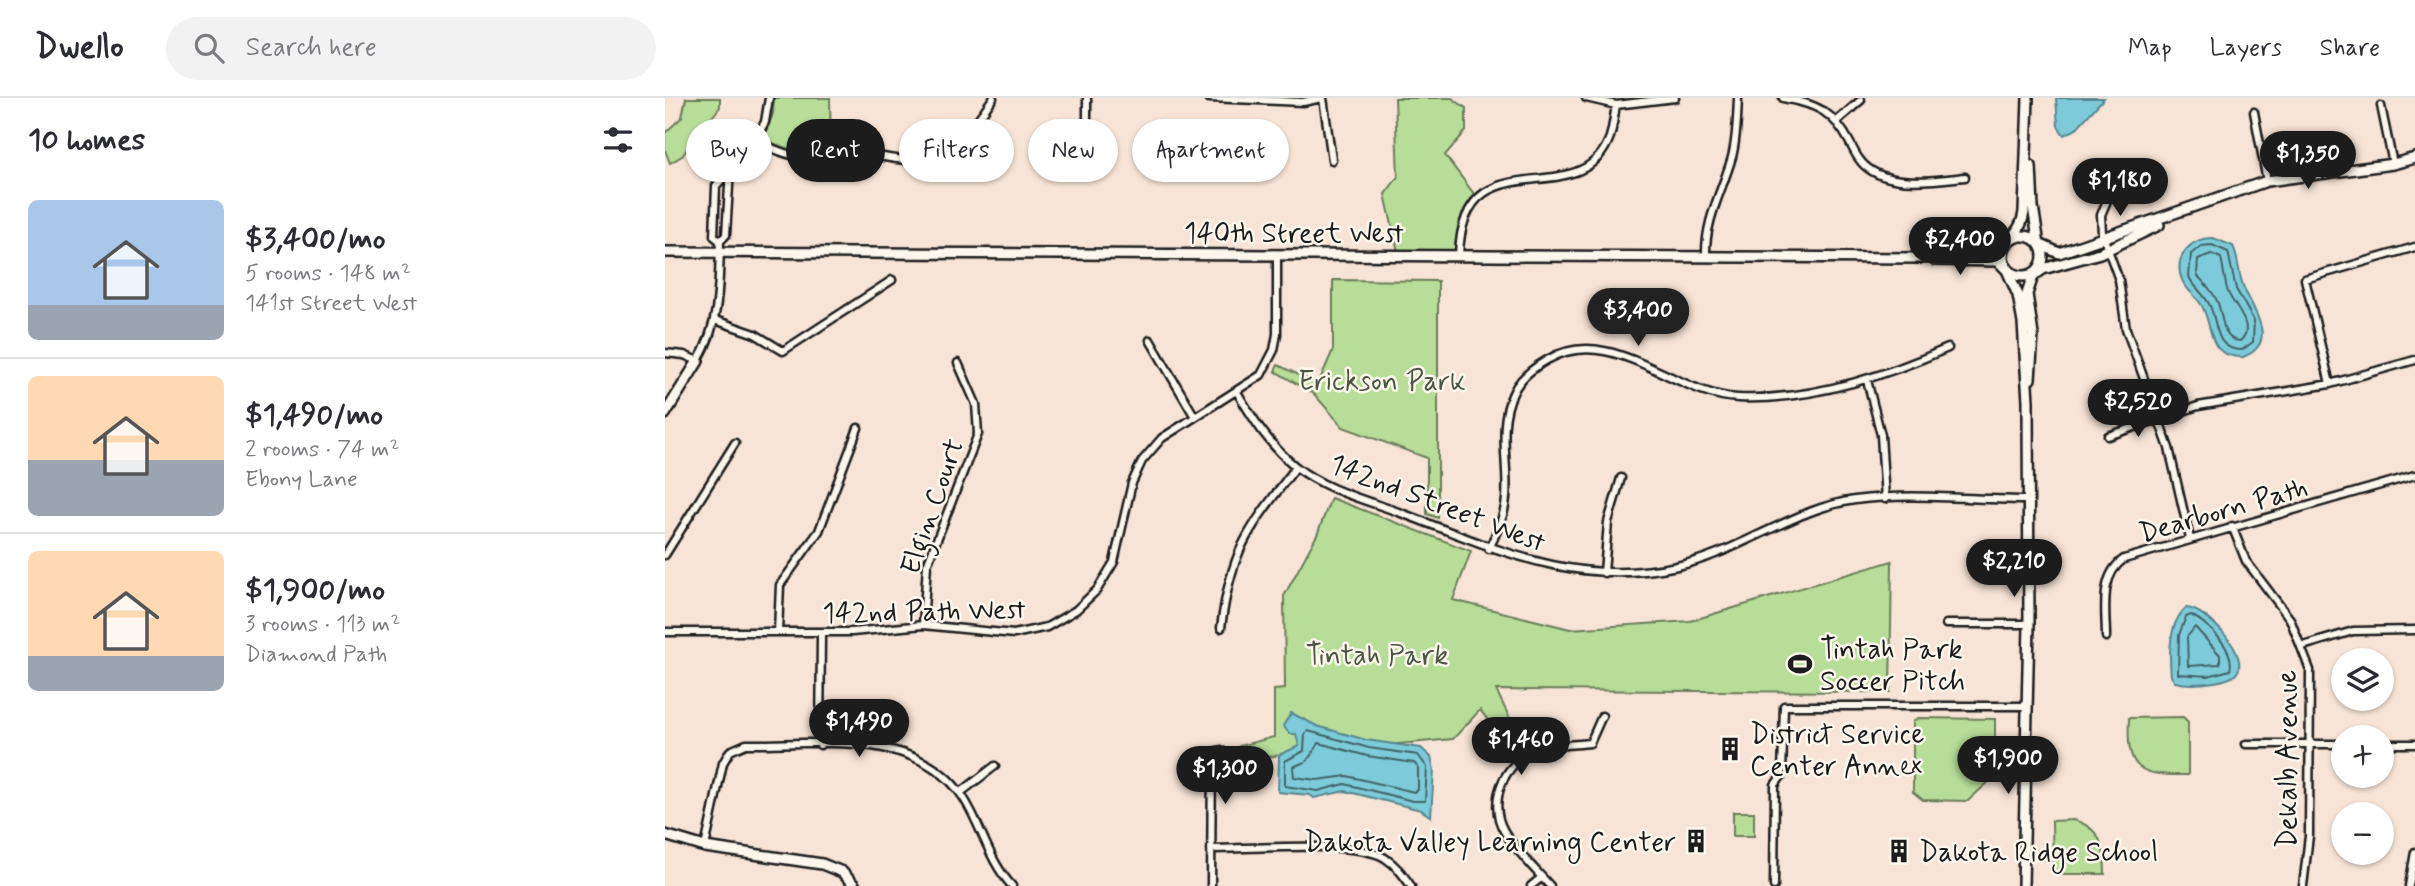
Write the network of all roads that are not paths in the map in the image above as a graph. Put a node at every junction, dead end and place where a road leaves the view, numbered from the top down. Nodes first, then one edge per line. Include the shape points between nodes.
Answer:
1 (769, 98) edge
2 (993, 98) edge
3 (1087, 98) edge
4 (1209, 98) edge
5 (1322, 98) edge
6 (1587, 98) edge
7 (1675, 98) edge
8 (1738, 98) edge
9 (1783, 98) edge
10 (2029, 98) edge
11 (1861, 100) dead end
12 (1615, 105) junction
13 (2381, 106) dead end
14 (2255, 112) dead end
15 (766, 119) edge
16 (1087, 119) edge
17 (1838, 120) junction
18 (772, 148) edge
19 (2415, 158) edge
20 (1332, 160) dead end
21 (2393, 164) junction
22 (1965, 177) dead end
23 (2122, 179) dead end
24 (2267, 181) junction
25 (720, 182) edge
26 (729, 182) edge
27 (720, 241) junction
28 (2009, 241) junction
29 (2039, 244) junction
30 (2105, 244) junction
31 (2415, 247) edge
32 (665, 253) edge
33 (720, 253) junction
34 (1277, 255) junction
35 (1459, 256) junction
36 (1706, 256) junction
37 (1922, 258) junction
38 (2007, 270) junction
39 (2036, 272) junction
40 (892, 280) dead end
41 (715, 320) junction
42 (1150, 340) dead end
43 (1948, 348) dead end
44 (665, 353) edge
45 (2415, 360) edge
46 (698, 361) junction
47 (958, 363) dead end
48 (1867, 380) junction
49 (2330, 384) junction
50 (1237, 392) junction
51 (2028, 401) junction
52 (665, 414) edge
53 (1195, 417) junction
54 (2159, 417) junction
55 (858, 428) dead end
56 (2108, 436) dead end
57 (735, 443) dead end
58 (1296, 467) junction
59 (2415, 475) edge
60 (1621, 478) dead end
61 (1885, 499) junction
62 (2029, 500) junction
63 (2232, 526) junction
64 (2190, 539) junction
65 (1489, 549) junction
66 (665, 555) edge
67 (1604, 573) junction
68 (1946, 624) dead end
69 (2029, 624) junction
70 (923, 625) junction
71 (1221, 628) dead end
72 (2415, 630) edge
73 (665, 632) edge
74 (778, 632) junction
75 (821, 633) junction
76 (2106, 637) dead end
77 (2303, 646) junction
78 (2027, 706) junction
79 (1602, 716) dead end
80 (2246, 744) dead end
81 (2309, 744) junction
82 (2331, 744) edge
83 (2394, 744) edge
84 (2415, 744) edge
85 (820, 745) junction
86 (1221, 750) dead end
87 (995, 766) dead end
88 (960, 793) junction
89 (665, 835) edge
90 (705, 847) junction
91 (1211, 849) junction
92 (2415, 852) edge
93 (1542, 877) junction
94 (855, 886) edge
95 (1012, 886) edge
96 (1211, 886) edge
97 (1411, 886) edge
98 (1531, 886) edge
99 (1550, 886) edge
100 (1774, 886) edge
101 (2023, 886) edge
102 (2303, 886) edge
103 (2409, 886) edge

1 - 15 street
2 - 18 street via 970,132 943,152 911,161 850,153 799,159
3 - 16 street
4 - 5 street via 1303,102
5 - 20 street
6 - 12 street
7 - 12 street
8 - 36 street via 1734,146 1708,222
9 - 17 street via 1809,103
10 - 28 street via 2024,212 2021,228
10 - 29 street
11 - 17 street
12 - 35 street via 1609,138 1580,170 1496,186 1472,202 1460,226
13 - 21 street
14 - 24 street
17 - 22 street via 1870,170 1890,178
19 - 21 street
21 - 24 street
23 - 30 street via 2101,215
24 - 30 street
25 - 27 street via 714,236
26 - 27 street via 726,236
27 - 33 street
28 - 29 street via 2024,237
28 - 37 street, 140th Street West via 1972,252
28 - 38 street via 2003,254
29 - 30 street via 2059,253
29 - 39 street via 2042,258
30 - 39 street
30 - 54 street via 2119,280 2126,329
31 - 49 street via 2305,279
32 - 33 street, 140th Street West
33 - 34 street, 140th Street West
33 - 41 street
34 - 35 street, 140th Street West
34 - 50 street, 142nd Path West via 1274,350 1261,375
35 - 36 street, 140th Street West
36 - 37 street, 140th Street West
37 - 38 street, 140th Street West via 1990,259
38 - 39 street via 2021,276
38 - 51 street via 2023,323
39 - 51 street via 2027,294 2033,335
40 - 41 street via 783,351 755,334
41 - 46 street
42 - 53 street
43 - 48 street
44 - 46 street
45 - 49 street
46 - 52 street
47 - 70 street, Elgin Court via 976,404 978,434 927,565
48 - 61 street via 1881,435
48 - 65 street via 1773,398 1734,398 1696,389 1615,353 1588,348 1555,355 1527,375 1513,393 1505,419 1506,499
49 - 54 street via 2197,406
50 - 53 street, 142nd Path West
50 - 58 street, 142nd Street West via 1266,438
51 - 62 street
53 - 70 street, 142nd Path West via 1161,438 1142,460 1132,483 1114,562 1097,590 1076,610 1047,627 1014,635
54 - 56 street
54 - 64 street
55 - 74 street via 819,531 780,585
57 - 66 street
58 - 65 street, 142nd Street West via 1331,487
58 - 71 street via 1238,549 1227,581
59 - 63 street, Dearborn Path
60 - 67 street via 1608,522
61 - 62 street, 142nd Street West
61 - 67 street, 142nd Street West via 1835,504 1735,549 1679,566
62 - 69 street
63 - 64 street, Dearborn Path
63 - 77 street, Dekalb Avenue via 2246,561 2291,620
64 - 76 street, Dearborn Path via 2124,559 2113,567 2106,582
65 - 67 street, 142nd Street West via 1541,565
68 - 69 street
69 - 78 street
70 - 75 street, 142nd Path West
72 - 77 street via 2353,631
73 - 74 street, 142nd Path West
74 - 75 street, 142nd Path West
75 - 85 street
77 - 81 street, Dekalb Avenue via 2310,670
78 - 100 street via 1784,706 1782,775 1775,785
78 - 101 street
79 - 93 street via 1590,743 1537,750 1522,758 1508,771 1499,793 1498,813 1504,831
80 - 81 street
81 - 82 street
81 - 102 street, Dekalb Avenue
83 - 84 street
85 - 88 street via 871,745 901,751 935,768
85 - 90 street via 746,744 730,751 723,763
86 - 91 street via 1212,752
87 - 88 street
88 - 95 street via 989,853
89 - 90 street
90 - 94 street via 822,864 842,872
91 - 96 street
91 - 97 street via 1356,849 1383,857 1401,870
92 - 103 street
93 - 98 street
93 - 99 street

